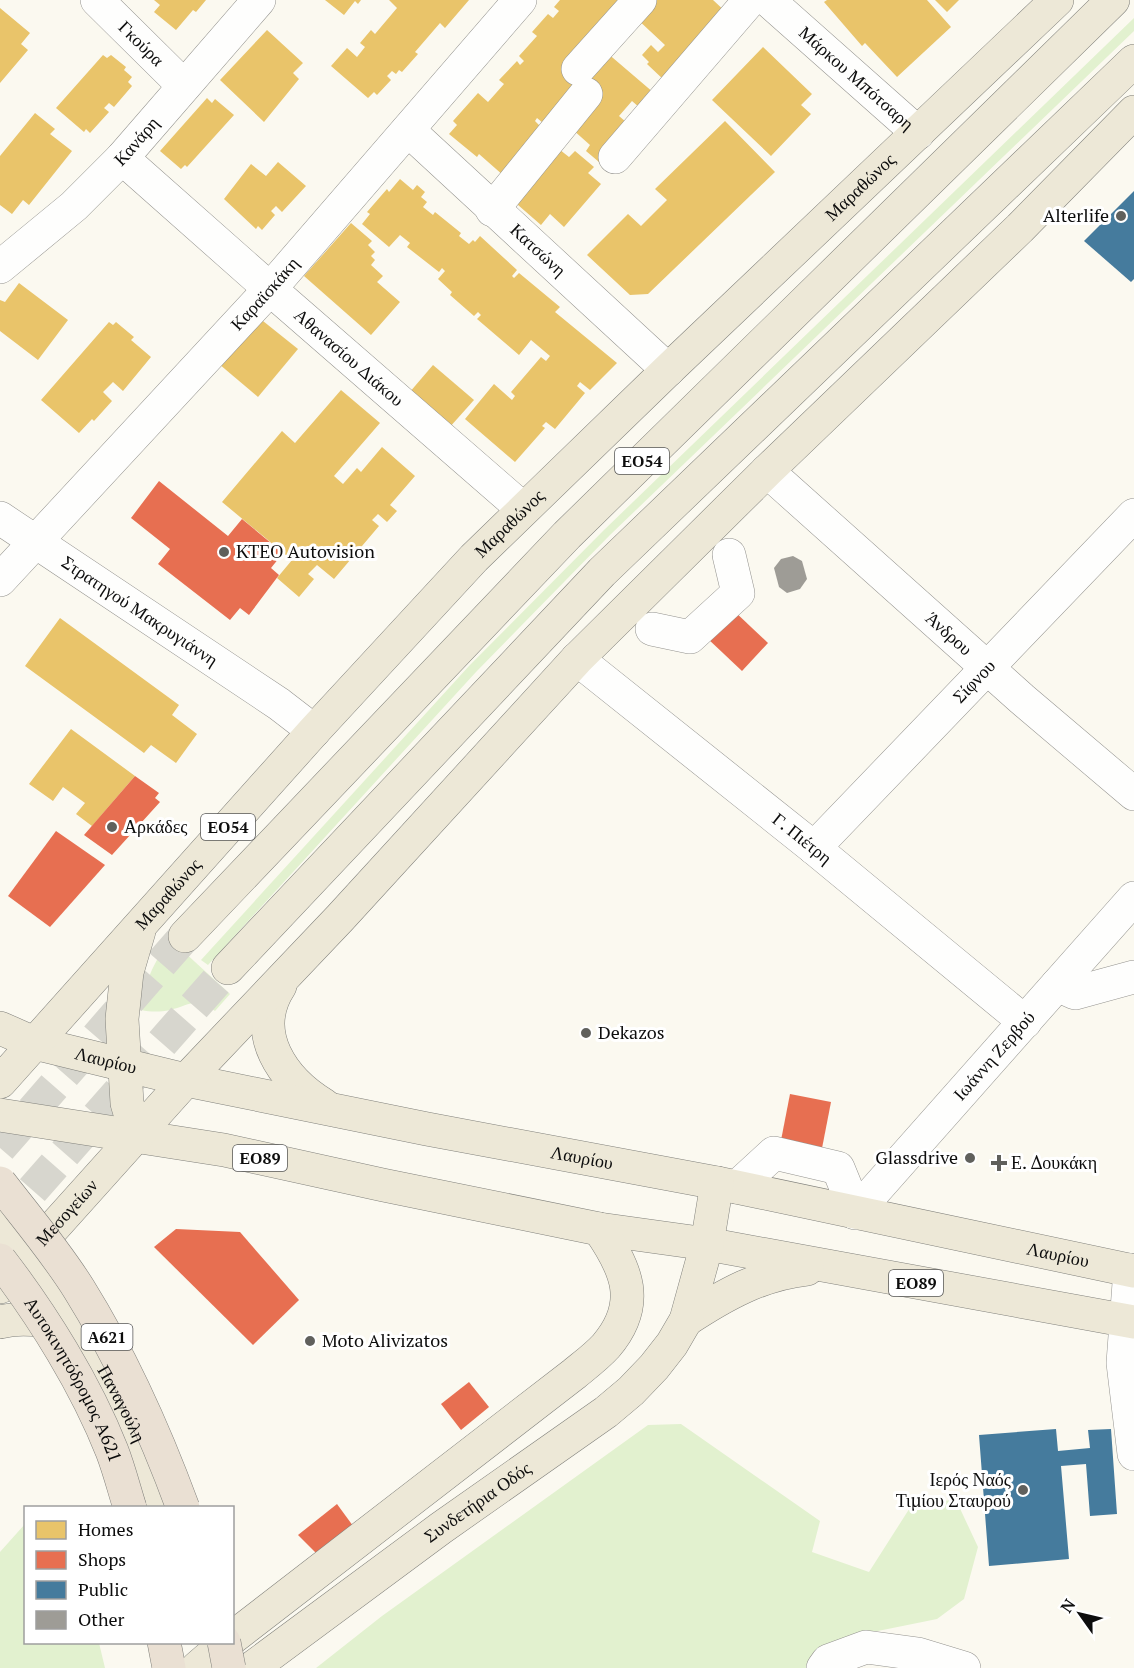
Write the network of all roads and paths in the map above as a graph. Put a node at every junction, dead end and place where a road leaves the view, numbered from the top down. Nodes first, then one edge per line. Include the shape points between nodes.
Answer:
1 (98, 0) edge
2 (259, 0) edge
3 (520, 0) edge
4 (640, 0) edge
5 (1057, 0) edge
6 (1113, 0) edge
7 (772, 3) edge
8 (1134, 61) edge
9 (184, 86) junction
10 (1134, 112) edge
11 (408, 130) junction
12 (918, 133) junction
13 (615, 157) dead end
14 (122, 158) junction
15 (492, 210) junction
16 (5, 253) edge
17 (270, 289) junction
18 (668, 370) junction
19 (767, 471) junction
20 (523, 509) junction
21 (1134, 515) edge
22 (0, 518) edge
23 (36, 542) junction
24 (729, 555) dead end
25 (0, 580) edge
26 (652, 629) dead end
27 (577, 659) junction
28 (987, 667) junction
29 (314, 731) junction
30 (1134, 794) edge
31 (814, 848) junction
32 (1134, 898) edge
33 (141, 924) junction
34 (185, 936) tunnel mouth
35 (295, 964) junction
36 (228, 968) tunnel mouth
37 (1134, 977) edge
38 (1057, 985) junction
39 (1025, 1022) junction
40 (0, 1028) edge
41 (34, 1043) junction
42 (125, 1064) junction
43 (186, 1080) junction
44 (0, 1082) edge
45 (330, 1109) junction
46 (0, 1115) edge
47 (137, 1137) junction
48 (0, 1183) edge
49 (727, 1185) junction
50 (856, 1212) junction
51 (0, 1221) edge
52 (599, 1228) junction
53 (707, 1244) junction
54 (15, 1258) edge
55 (828, 1266) junction
56 (1132, 1271) edge
57 (0, 1287) edge
58 (686, 1320) junction
59 (0, 1322) edge
60 (1130, 1322) edge
61 (91, 1349) junction
62 (1134, 1454) edge
63 (129, 1506) edge
64 (164, 1506) edge
65 (182, 1506) edge
66 (234, 1636) edge
67 (165, 1644) edge
68 (169, 1668) edge
69 (252, 1668) edge
70 (823, 1668) edge
71 (964, 1668) edge

1 - 9 street, Γκούρα
2 - 9 street, Κανάρη
3 - 11 street, Καραϊσκάκη
4 - 15 street
5 - 12 main road, Μαραθώνος / ΕΟ54
6 - 34 main road, ΕΟ54 via 567,535
7 - 12 street, Μάρκου Μπότσαρη
7 - 13 street
8 - 36 main road, ΕΟ54 via 602,573
9 - 14 street, Κανάρη
10 - 19 main road via 1020,228
11 - 15 street, Κατσώνη
11 - 17 street, Καραϊσκάκη
12 - 18 main road, Μαραθώνος / ΕΟ54
14 - 16 street, Κανάρη via 74,206
14 - 17 street, Αθανασίου Διάκου
15 - 18 street, Κατσώνη
17 - 20 street, Αθανασίου Διάκου
17 - 23 street, Καραϊσκάκη
18 - 20 main road, Μαραθώνος / ΕΟ54
19 - 27 main road
19 - 28 street, Άνδρου
20 - 29 main road, Μαραθώνος / ΕΟ54
21 - 28 street, Σίφνου
22 - 23 street, Στρατηγού Μακρυγιάννη
23 - 25 street, Καραϊσκάκη
23 - 29 street, Στρατηγού Μακρυγιάννη
24 - 26 street via 738,592 690,637
27 - 31 street, Γ. Πιέτρη
27 - 35 main road
28 - 30 street, Άνδρου
28 - 31 street, Σίφνου
29 - 33 main road, Μαραθώνος / ΕΟ54
31 - 39 street, Γ. Πιέτρη
32 - 38 street, Ιωάννη Ζερβού
33 - 41 main road, Μαραθώνος / ΕΟ54
33 - 42 main road via 127,972 122,1019
35 - 43 main road
35 - 45 main road via 274,994 266,1028 270,1043 294,1082
37 - 38 street via 1075,993
38 - 39 street, Ιωάννη Ζερβού
39 - 50 street, Ιωάννη Ζερβού
40 - 41 main road, Λαυρίου
41 - 42 main road, Λαυρίου
41 - 44 main road, Μαραθώνος / ΕΟ54
42 - 43 main road, Λαυρίου
42 - 47 main road via 127,1103
43 - 45 main road, Λαυρίου
43 - 47 main road
45 - 49 main road, Λαυρίου
46 - 47 main road, ΕΟ89
47 - 52 main road, ΕΟ89 via 224,1150
47 - 54 main road, Μεσογείων
48 - 65 highway, Α621, bridge via 54,1252 109,1341 134,1388
49 - 50 main road, Λαυρίου
49 - 53 main road
50 - 56 main road, Λαυρίου
51 - 54 main road, Παναγούλη
52 - 53 main road, ΕΟ89
52 - 66 main road via 618,1258 628,1290 626,1310 605,1347
53 - 55 main road, ΕΟ89
53 - 58 main road
54 - 57 main road, Μεσογείων
54 - 61 main road, Παναγούλη
54 - 63 highway, Αυτοκινητόδρομος Α621 / Α621, bridge via 43,1322 112,1450
55 - 58 main road via 790,1271 749,1284
55 - 60 main road, ΕΟ89
56 - 60 street, Λαυρίου
58 - 69 main road, Συνδετήρια Οδός via 654,1367 606,1412
59 - 61 main road via 37,1320 59,1326
60 - 62 street, Λαυρίου via 1123,1364
61 - 64 main road, Παναγούλη via 132,1422
67 - 68 highway
70 - 71 street via 828,1661 866,1647 918,1654

